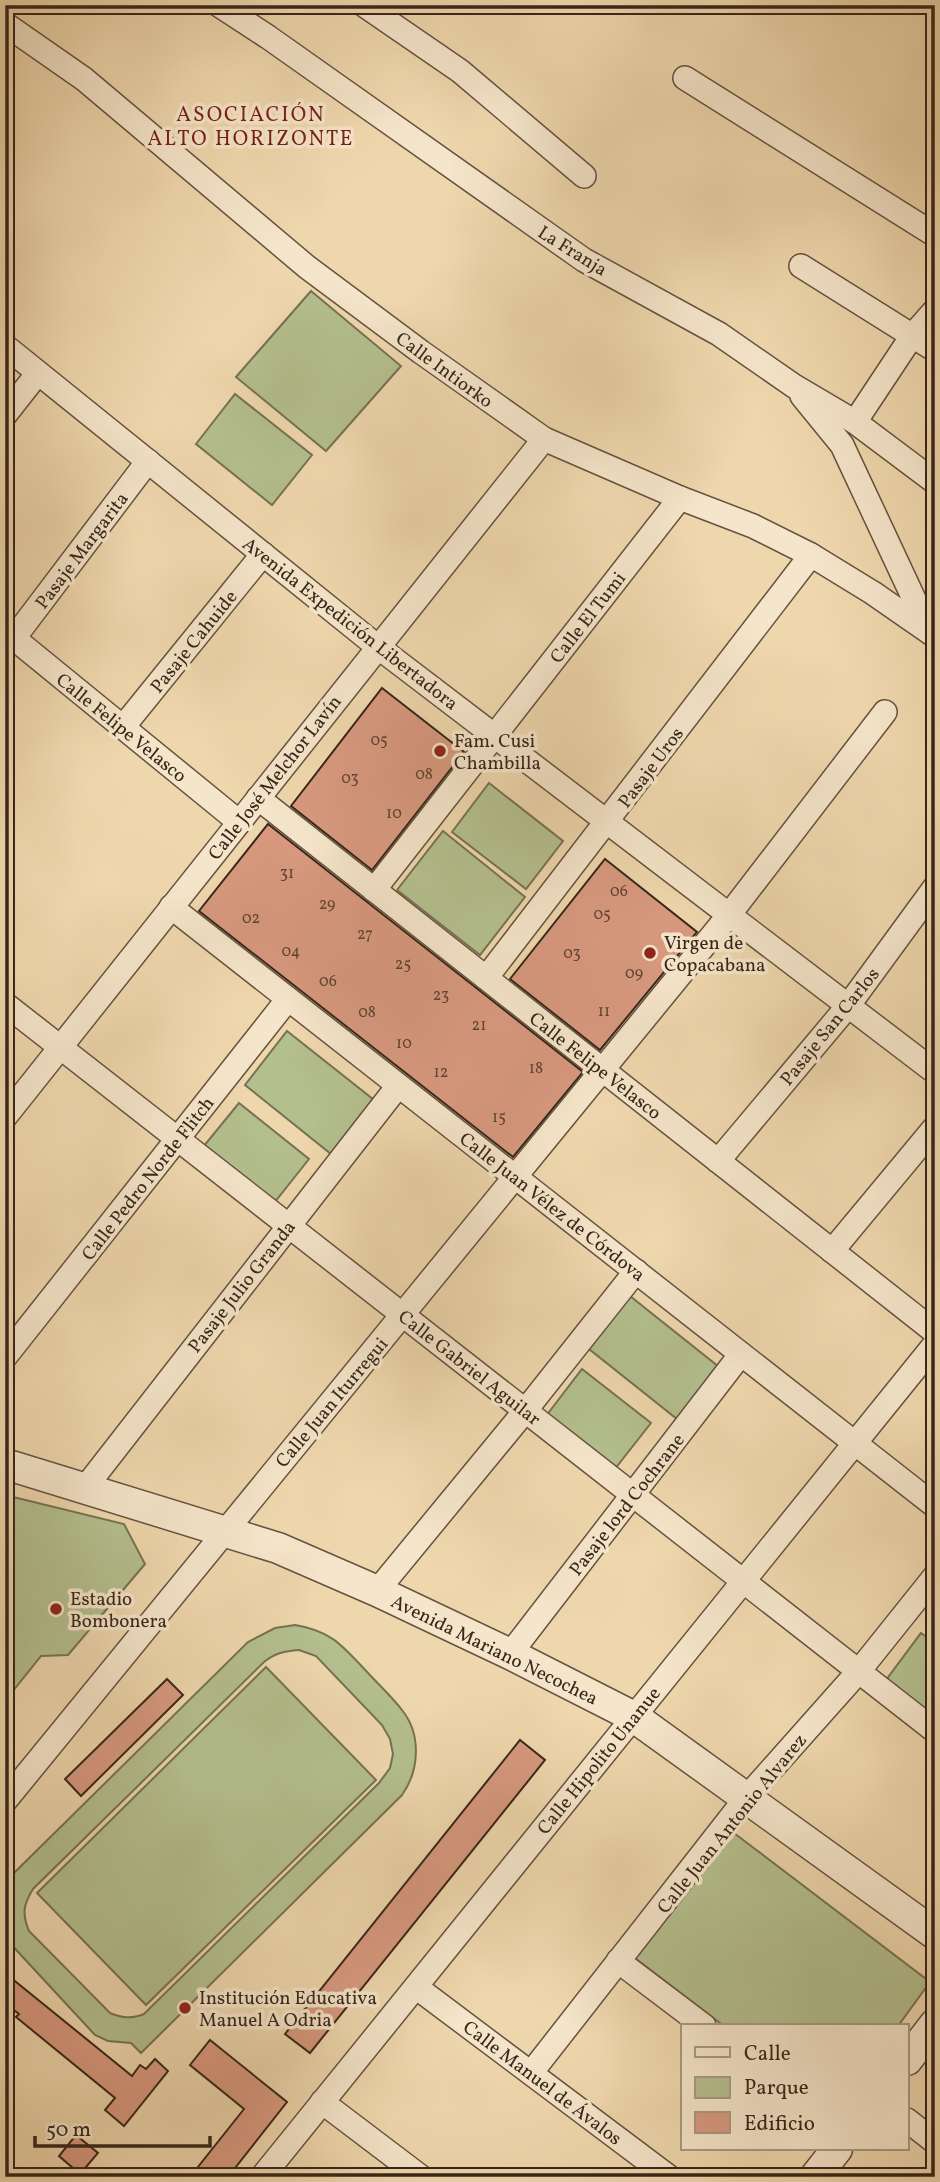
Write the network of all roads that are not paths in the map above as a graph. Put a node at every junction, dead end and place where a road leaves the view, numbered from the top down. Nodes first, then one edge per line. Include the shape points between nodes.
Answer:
1 (219, 5) edge
2 (364, 5) edge
3 (5, 24) edge
4 (685, 78) dead end
5 (584, 176) dead end
6 (935, 235) edge
7 (801, 266) dead end
8 (935, 310) edge
9 (912, 336) junction
10 (5, 346) edge
11 (935, 350) edge
12 (38, 373) junction
13 (794, 386) junction
14 (5, 415) edge
15 (855, 422) junction
16 (544, 439) junction
17 (148, 461) junction
18 (935, 482) edge
19 (680, 498) junction
20 (263, 554) junction
21 (811, 555) junction
22 (932, 634) edge
23 (9, 635) edge
24 (378, 647) junction
25 (885, 712) dead end
26 (123, 727) junction
27 (494, 735) junction
28 (258, 798) junction
29 (239, 822) junction
30 (608, 822) junction
31 (935, 887) edge
32 (374, 890) junction
33 (171, 907) junction
34 (729, 915) junction
35 (486, 978) junction
36 (288, 999) junction
37 (5, 1004) edge
38 (848, 1006) junction
39 (60, 1047) junction
40 (603, 1070) junction
41 (935, 1072) edge
42 (398, 1086) junction
43 (5, 1117) edge
44 (935, 1127) edge
45 (178, 1139) junction
46 (718, 1161) junction
47 (516, 1178) junction
48 (288, 1226) junction
49 (832, 1251) junction
50 (636, 1271) junction
51 (404, 1316) junction
52 (935, 1332) edge
53 (935, 1344) edge
54 (741, 1354) junction
55 (5, 1357) edge
56 (525, 1411) junction
57 (855, 1443) junction
58 (5, 1464) edge
59 (85, 1488) junction
60 (633, 1495) junction
61 (935, 1506) edge
62 (225, 1531) junction
63 (935, 1576) edge
64 (743, 1581) junction
65 (377, 1591) junction
66 (510, 1654) junction
67 (859, 1671) junction
68 (634, 1717) junction
69 (935, 1731) edge
70 (746, 1798) junction
71 (5, 1801) edge
72 (935, 1934) edge
73 (618, 1961) junction
74 (416, 1987) junction
75 (701, 2024) edge
76 (935, 2024) edge
77 (908, 2059) edge
78 (531, 2073) junction
79 (323, 2102) junction
80 (908, 2121) edge
81 (935, 2142) edge
82 (835, 2150) edge
83 (262, 2177) edge
84 (421, 2177) edge
85 (669, 2177) edge
86 (815, 2177) edge

1 - 13 street, La Franja via 584,260 719,334
2 - 5 street via 460,71
3 - 16 street, Calle Intiorko via 84,79 307,267
4 - 6 street
7 - 9 street
8 - 9 street
9 - 11 street
9 - 15 street
10 - 12 street, Avenida Expedición Libertadora
12 - 14 street
12 - 17 street, Avenida Expedición Libertadora
13 - 15 street, La Franja
13 - 22 street via 842,445
15 - 18 street, La Franja
16 - 19 street, Calle Intiorko
16 - 24 street, Calle José Melchor Lavín
17 - 20 street, Avenida Expedición Libertadora
17 - 23 street, Pasaje Margarita
19 - 21 street, Calle Intiorko
19 - 27 street, Calle El Tumi
20 - 24 street, Avenida Expedición Libertadora
20 - 26 street, Pasaje Cahuide
21 - 22 street, Calle Intiorko
21 - 30 street, Pasaje Uros
23 - 26 street, Calle Felipe Velasco
24 - 27 street, Avenida Expedición Libertadora
24 - 28 street, Calle José Melchor Lavín
25 - 34 street, Calle Juan Iturregui
26 - 29 street, Calle Felipe Velasco
27 - 30 street, Avenida Expedición Libertadora
27 - 32 street, Calle El Tumi
28 - 29 street, Calle José Melchor Lavín
28 - 32 street, Calle Felipe Velasco
29 - 33 street, Calle José Melchor Lavín
30 - 34 street, Avenida Expedición Libertadora
30 - 35 street, Pasaje Uros
31 - 38 street, Pasaje San Carlos
32 - 35 street, Calle Felipe Velasco
33 - 36 street, Calle Juan Vélez de Córdova
33 - 39 street, Calle José Melchor Lavín
34 - 38 street, Avenida Expedición Libertadora
34 - 40 street, Calle Juan Iturregui
35 - 40 street, Calle Felipe Velasco
36 - 42 street, Calle Juan Vélez de Córdova
36 - 45 street, Calle Pedro Norde Flitch
37 - 39 street, Calle Gabriel Aguilar
38 - 41 street, Avenida Expedición Libertadora
38 - 46 street, Pasaje San Carlos
39 - 43 street, Calle José Melchor Lavín
39 - 45 street, Calle Gabriel Aguilar
40 - 46 street, Calle Felipe Velasco
40 - 47 street, Calle Juan Iturregui
42 - 47 street, Calle Juan Vélez de Córdova
42 - 48 street, Pasaje Julio Granda
44 - 49 street
45 - 48 street, Calle Gabriel Aguilar
45 - 55 street, Calle Pedro Norde Flitch
46 - 49 street, Calle Felipe Velasco
47 - 50 street, Calle Juan Vélez de Córdova
47 - 51 street, Calle Juan Iturregui
48 - 51 street, Calle Gabriel Aguilar
48 - 59 street, Pasaje Julio Granda
49 - 52 street, Calle Felipe Velasco
50 - 54 street, Calle Juan Vélez de Córdova
50 - 56 street
51 - 56 street, Calle Gabriel Aguilar
51 - 62 street, Calle Juan Iturregui
53 - 57 street, Calle Hipolito Unanue
54 - 57 street, Calle Juan Vélez de Córdova
54 - 60 street, Pasaje lord Cochrane
56 - 60 street, Calle Gabriel Aguilar
56 - 65 street
57 - 61 street, Calle Juan Vélez de Córdova
57 - 64 street, Calle Hipolito Unanue
58 - 59 street, Avenida Mariano Necochea
59 - 62 street, Avenida Mariano Necochea
60 - 64 street, Calle Gabriel Aguilar
60 - 66 street, Pasaje lord Cochrane
62 - 65 street, Avenida Mariano Necochea via 278,1548
62 - 71 street, Calle Juan Iturregui
63 - 67 street, Calle Juan Antonio Alvarez
64 - 67 street, Calle Gabriel Aguilar
64 - 68 street, Calle Hipolito Unanue
65 - 66 street, Avenida Mariano Necochea
66 - 68 street, Avenida Mariano Necochea
67 - 69 street, Calle Gabriel Aguilar
67 - 70 street, Calle Juan Antonio Alvarez
68 - 70 street, Avenida Mariano Necochea
68 - 74 street, Calle Hipolito Unanue
70 - 72 street, Avenida Mariano Necochea
70 - 73 street, Calle Juan Antonio Alvarez
73 - 75 street
73 - 78 street, Calle Juan Antonio Alvarez
74 - 78 street, Calle Manuel de Ávalos
74 - 79 street, Calle Hipolito Unanue
76 - 77 street
78 - 85 street, Calle Manuel de Ávalos
79 - 83 street, Calle Hipolito Unanue
79 - 84 street
80 - 81 street
82 - 86 street

